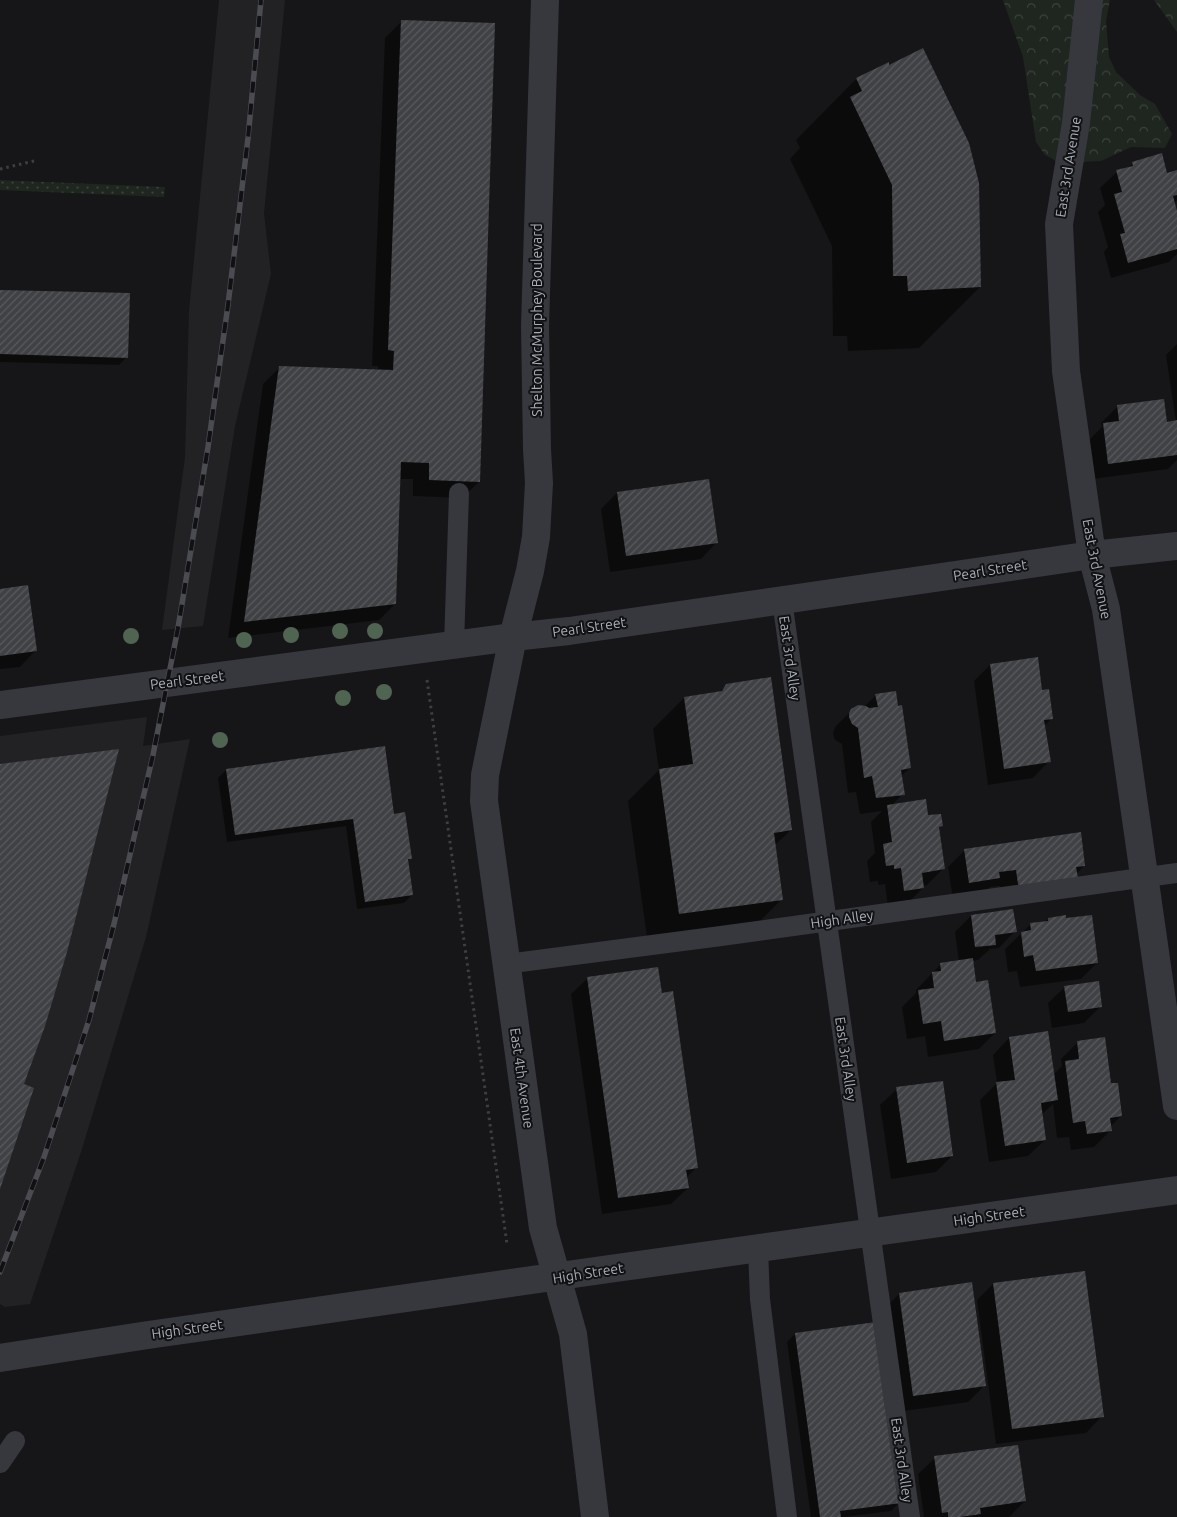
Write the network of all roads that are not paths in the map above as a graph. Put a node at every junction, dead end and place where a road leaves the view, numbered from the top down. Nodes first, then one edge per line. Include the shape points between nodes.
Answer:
1 (545, 0) edge
2 (1088, 0) edge
3 (459, 493) dead end
4 (1177, 546) edge
5 (1092, 554) junction
6 (782, 600) junction
7 (513, 637) junction
8 (454, 645) junction
9 (0, 705) edge
10 (1177, 873) edge
11 (1144, 878) junction
12 (827, 921) junction
13 (506, 964) junction
14 (1177, 1106) edge
15 (1177, 1190) edge
16 (871, 1232) junction
17 (758, 1249) junction
18 (556, 1278) junction
19 (0, 1358) edge
20 (15, 1441) dead end
21 (0, 1463) edge
22 (595, 1517) edge
23 (787, 1517) edge
24 (910, 1517) edge

1 - 7 street, Shelton McMurphey Boulevard via 535,326 539,483 536,537
2 - 5 street, East 3rd Avenue via 1076,123 1059,224 1066,371
3 - 8 lane
4 - 5 street, Pearl Street
5 - 6 street, Pearl Street
5 - 11 street, East 3rd Avenue via 1106,609
6 - 7 street, Pearl Street
6 - 12 lane, East 3rd Alley
7 - 8 street, Pearl Street
7 - 13 street, East 4th Avenue via 486,775 484,801
8 - 9 street, Pearl Street
10 - 11 lane, High Alley
11 - 12 lane, High Alley
11 - 14 street, East 3rd Avenue
12 - 13 lane, High Alley
12 - 16 lane, East 3rd Alley
13 - 18 street, East 4th Avenue via 543,1228
15 - 16 street, High Street
16 - 17 street, High Street
16 - 24 lane, East 3rd Alley
17 - 18 street, High Street
17 - 23 lane via 760,1299
18 - 19 street, High Street
18 - 22 street, East 4th Avenue via 573,1334
20 - 21 lane

